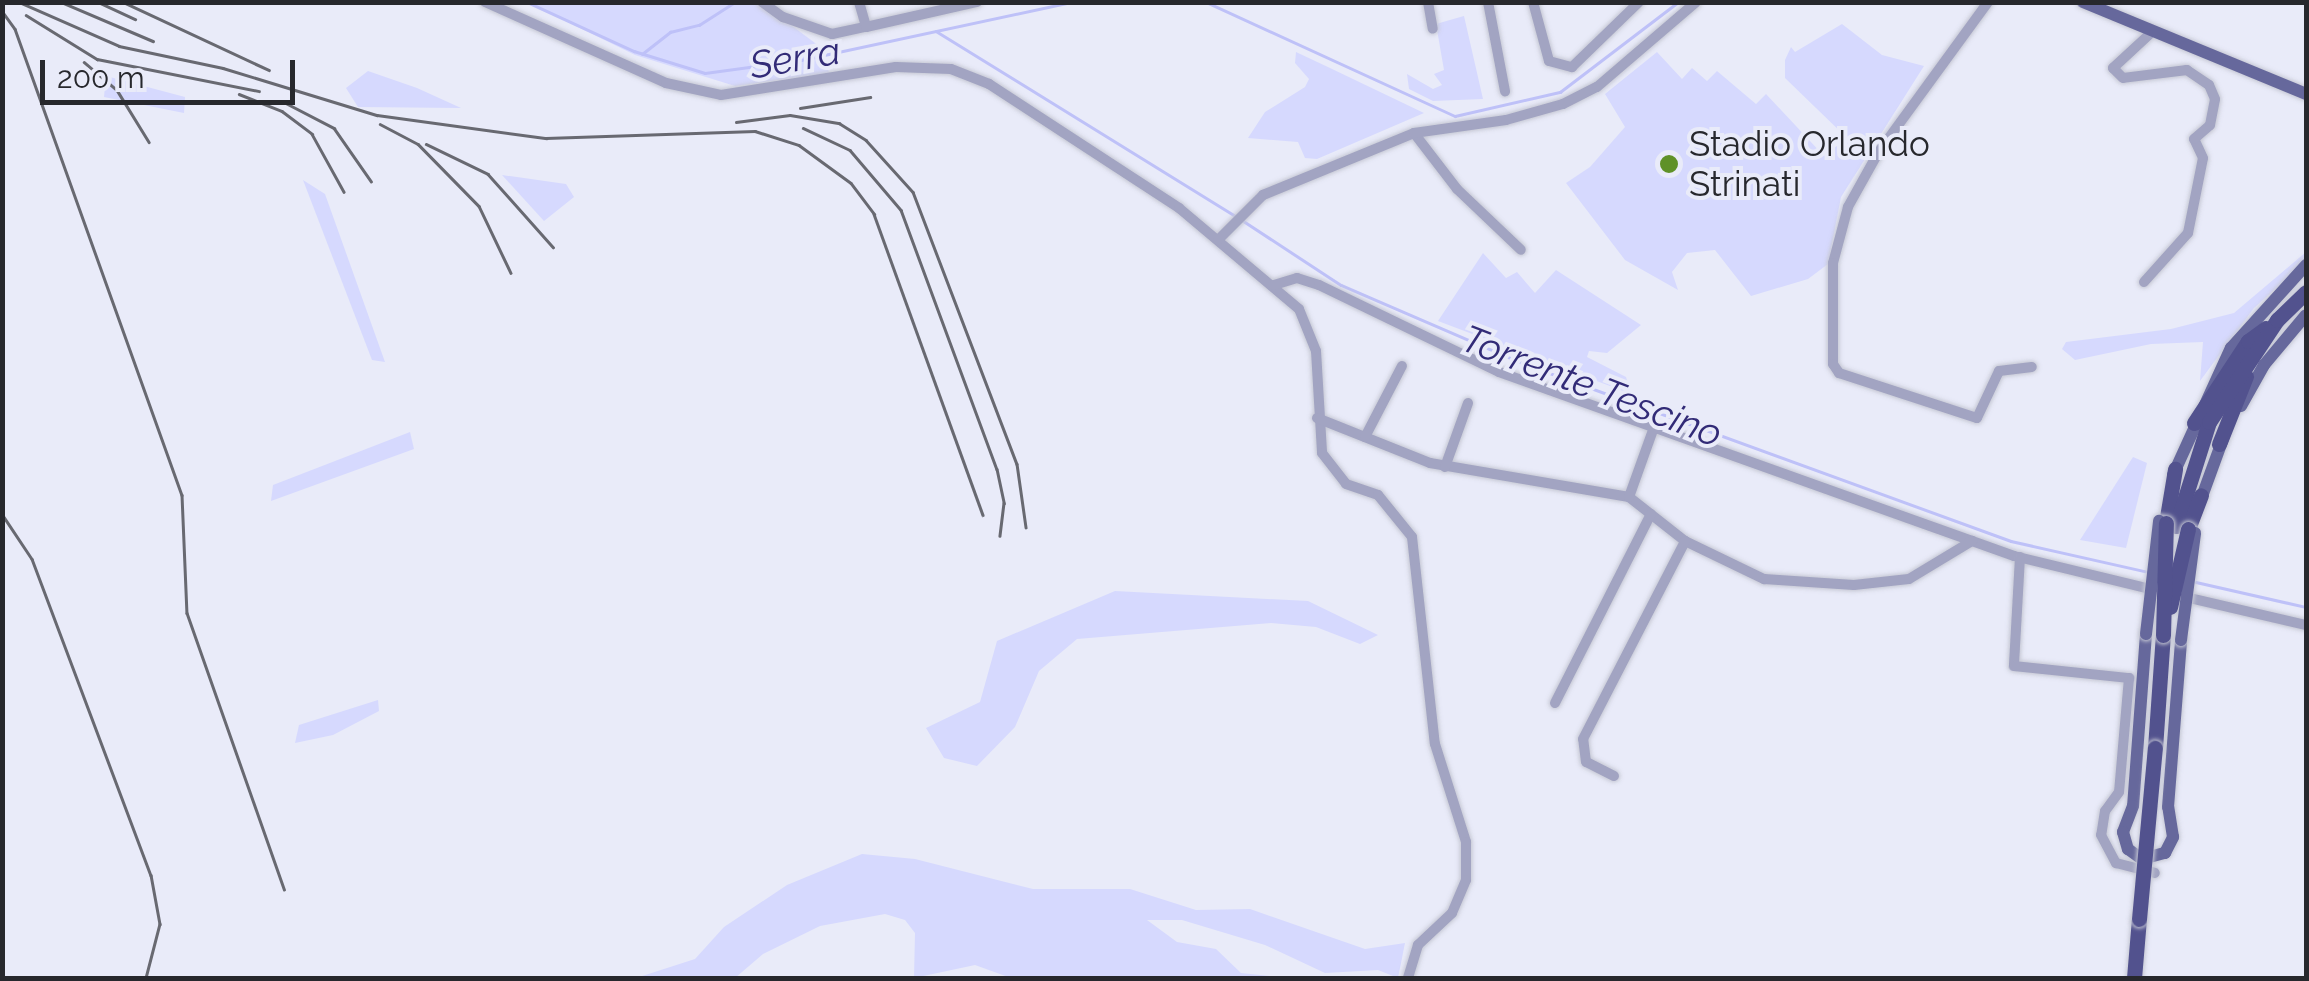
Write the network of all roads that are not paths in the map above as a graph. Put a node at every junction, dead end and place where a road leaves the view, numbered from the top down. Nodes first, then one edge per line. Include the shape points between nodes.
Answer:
1 (485, 2) edge
2 (762, 2) edge
3 (859, 2) edge
4 (976, 2) edge
5 (1428, 2) edge
6 (1488, 2) edge
7 (1533, 2) edge
8 (1639, 2) edge
9 (1696, 2) edge
10 (1988, 2) edge
11 (2083, 2) edge
12 (866, 27) junction
13 (1433, 29) dead end
14 (2153, 31) junction
15 (1505, 91) dead end
16 (2306, 94) edge
17 (1414, 133) junction
18 (1218, 240) junction
19 (1521, 250) dead end
20 (2306, 265) edge
21 (2144, 282) dead end
22 (1274, 284) junction
23 (2306, 292) edge
24 (2306, 315) edge
25 (2278, 320) junction
26 (1402, 366) dead end
27 (2032, 367) dead end
28 (1468, 403) dead end
29 (1317, 418) junction
30 (2194, 423) junction
31 (1654, 427) junction
32 (1365, 437) junction
33 (2219, 444) junction
34 (1445, 467) junction
35 (2175, 469) joint
36 (2201, 495) joint
37 (1629, 496) junction
38 (1651, 514) junction
39 (2177, 526) junction
40 (1685, 541) junction
41 (1972, 541) junction
42 (2020, 557) junction
43 (2306, 625) edge
44 (2154, 635) junction
45 (1555, 703) dead end
46 (1614, 776) dead end
47 (2131, 816) junction
48 (2170, 824) junction
49 (2102, 830) junction
50 (2123, 832) junction
51 (2155, 874) dead end
52 (1408, 978) edge
53 (2134, 978) edge

1 - 18 street via 666,83 721,95 896,67 951,69 989,84
2 - 12 street via 783,18 832,34
3 - 12 street
4 - 12 street
5 - 13 street
6 - 15 street
7 - 8 street via 1549,60 1572,67
9 - 17 street via 1597,87 1563,104
10 - 27 street via 1848,207 1833,264 1833,364 1838,373 1977,418 1999,371
11 - 14 main road
14 - 16 main road
14 - 21 street via 2114,68 2124,78 2187,70 2209,85 2215,99 2210,124 2194,139 2203,158 2188,233
17 - 18 street via 1276,189
17 - 19 street via 1457,189
18 - 22 street
20 - 30 main road via 2250,321 2209,384
22 - 29 street via 1310,326
22 - 31 street via 1298,278 1319,285 1499,372
23 - 25 highway
24 - 33 main road via 2264,365
25 - 30 highway via 2248,341
25 - 33 highway
25 - 39 highway via 2209,422
26 - 32 street
28 - 34 street
29 - 32 street
29 - 52 street via 1331,469 1346,484 1378,495 1412,536 1435,744 1466,842 1466,880 1452,913 1411,958
30 - 35 main road
31 - 37 street
31 - 41 street
32 - 34 street
33 - 36 main road
34 - 37 street
35 - 39 highway
36 - 39 highway
37 - 38 street
38 - 40 street
38 - 45 street
39 - 44 highway, bridge
39 - 48 main road, bridge via 2181,640
40 - 41 street via 1764,578 1854,584 1918,575
40 - 46 street via 1583,739 1586,762
41 - 42 street
42 - 43 street
42 - 49 street via 2014,666 2129,678 2119,792 2105,811
44 - 47 main road
44 - 53 highway, bridge via 2156,748
47 - 48 main road via 2154,810
47 - 50 main road
48 - 50 main road via 2170,846 2149,860 2131,853
49 - 50 street
49 - 51 street via 2116,864

